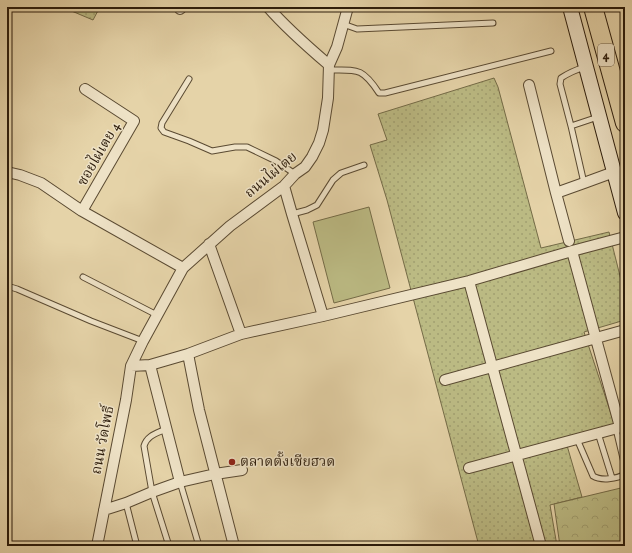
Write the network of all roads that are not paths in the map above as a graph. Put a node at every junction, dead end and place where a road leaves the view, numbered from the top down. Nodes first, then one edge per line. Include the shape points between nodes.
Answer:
1 (268, 7) edge
2 (348, 7) edge
3 (570, 7) edge
4 (593, 7) edge
5 (493, 23) dead end
6 (343, 24) junction
7 (551, 51) dead end
8 (586, 66) junction
9 (329, 68) junction
10 (189, 79) dead end
11 (529, 85) dead end
12 (85, 89) dead end
13 (599, 117) junction
14 (625, 123) edge
15 (571, 126) junction
16 (364, 165) dead end
17 (7, 172) edge
18 (614, 172) junction
19 (295, 174) junction
20 (584, 184) junction
21 (284, 186) junction
22 (556, 193) junction
23 (82, 211) junction
24 (625, 213) edge
25 (292, 214) junction
26 (625, 237) edge
27 (569, 241) dead end
28 (209, 244) junction
29 (572, 251) junction
30 (183, 268) junction
31 (83, 277) dead end
32 (469, 281) junction
33 (7, 286) edge
34 (157, 315) junction
35 (323, 316) junction
36 (625, 330) edge
37 (241, 334) junction
38 (596, 338) junction
39 (143, 341) junction
40 (188, 354) junction
41 (150, 365) junction
42 (131, 366) junction
43 (492, 367) junction
44 (446, 380) dead end
45 (620, 427) edge
46 (166, 429) junction
47 (598, 434) junction
48 (577, 439) junction
49 (516, 455) junction
50 (625, 467) edge
51 (469, 468) dead end
52 (242, 470) dead end
53 (215, 474) junction
54 (625, 474) edge
55 (612, 478) junction
56 (180, 482) junction
57 (152, 492) junction
58 (126, 503) junction
59 (104, 510) junction
60 (97, 546) edge
61 (137, 546) edge
62 (168, 546) edge
63 (199, 546) edge
64 (234, 546) edge
65 (541, 546) edge

1 - 9 street
2 - 6 street, ถนนไผ่เตย
3 - 8 main road, 4
4 - 14 highway, 4
5 - 6 lane via 357,29
6 - 9 street, ถนนไผ่เตย
7 - 9 lane via 385,93 379,93 362,73
8 - 13 main road, 4
8 - 15 lane via 561,78 560,84
9 - 19 street, ถนนไผ่เตย via 328,98 319,143 312,157
10 - 19 lane via 162,123 161,128 164,132 212,151 247,147 276,161
11 - 22 street
12 - 23 street, ซอยไผ่เตย 4 via 134,121
13 - 15 lane
13 - 18 main road, 4
15 - 20 lane
16 - 25 lane via 340,173 317,205
17 - 23 street via 40,183
18 - 20 street
18 - 24 main road, 4
19 - 21 street, ถนนไผ่เตย
20 - 22 street
21 - 25 street
21 - 28 street, ถนนไผ่เตย
22 - 27 street
23 - 30 street
25 - 35 street
26 - 29 street
28 - 30 street, ถนนไผ่เตย
28 - 37 street
29 - 32 street
29 - 38 street
30 - 34 street, ถนนไผ่เตย
31 - 34 lane
32 - 35 street
32 - 43 street
33 - 39 lane
34 - 39 street, ถนนไผ่เตย
35 - 37 street
36 - 38 street
37 - 40 street
38 - 43 street
38 - 45 street
39 - 42 street, ถนน วัดโพธิ์
40 - 41 street
40 - 53 street
41 - 42 street
41 - 46 street
42 - 59 street, ถนน วัดโพธิ์
43 - 44 street
43 - 49 street
45 - 47 street
45 - 50 lane
46 - 56 street
46 - 57 lane via 150,437 144,446
47 - 48 street
47 - 55 lane
48 - 49 street
48 - 55 lane via 593,476 604,480
49 - 51 street
49 - 65 street
52 - 53 street
53 - 56 street
53 - 64 street
54 - 55 lane
56 - 57 street
56 - 63 lane
57 - 58 street
57 - 62 lane
58 - 59 street
58 - 61 lane
59 - 60 street, ถนน วัดโพธิ์

